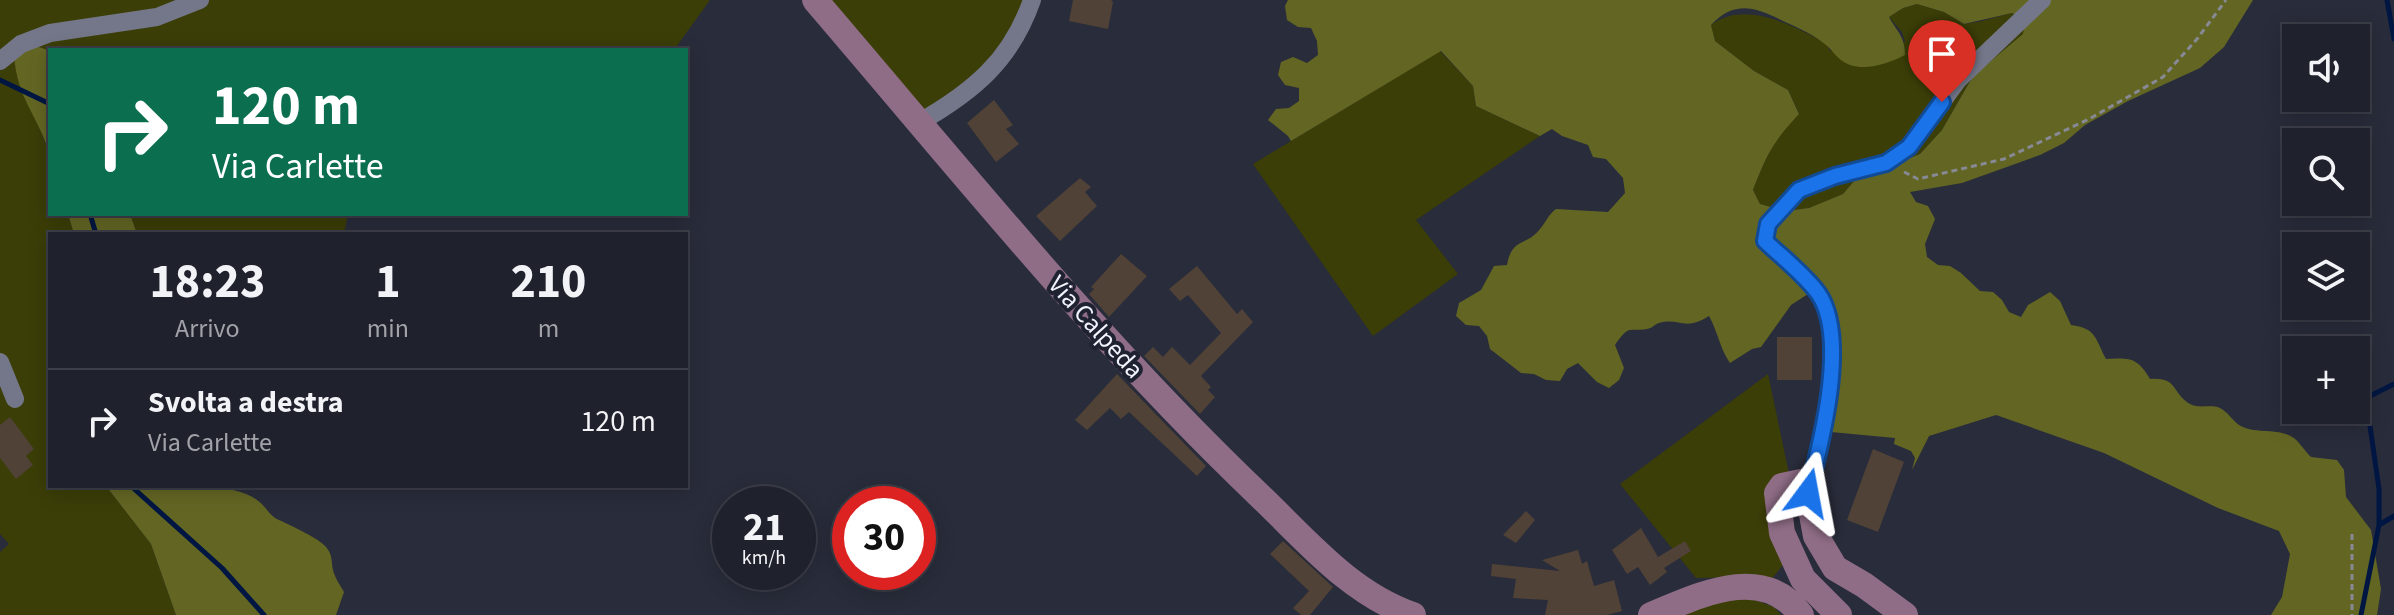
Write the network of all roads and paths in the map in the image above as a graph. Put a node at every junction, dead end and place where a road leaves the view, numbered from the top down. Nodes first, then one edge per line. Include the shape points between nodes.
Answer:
1 (200, 0) edge
2 (815, 0) edge
3 (1032, 0) edge
4 (2042, 0) edge
5 (2226, 0) edge
6 (0, 61) edge
7 (920, 122) junction
8 (1886, 163) junction
9 (0, 362) edge
10 (15, 399) dead end
11 (1808, 493) junction
12 (2352, 534) dead end
13 (1413, 615) edge
14 (1651, 615) edge
15 (1801, 615) edge
16 (1839, 615) edge
17 (1905, 615) edge
18 (2352, 615) edge

1 - 6 street via 157,17 50,33 21,44
2 - 7 street, Via Calpeda
3 - 7 street via 999,63 960,99
4 - 8 street via 1958,80 1909,147
5 - 8 path via 2163,77 2089,119 2004,159 1918,179
7 - 13 street, Via Calpeda via 1127,362 1221,459 1351,583
8 - 11 street via 1799,190 1768,224 1765,241 1819,295 1830,318 1834,367
9 - 10 street
11 - 16 street via 1801,482 1782,486 1777,493 1782,533 1803,579
11 - 17 street via 1816,536 1835,568
12 - 18 path
14 - 15 street via 1715,589 1752,586 1790,600

